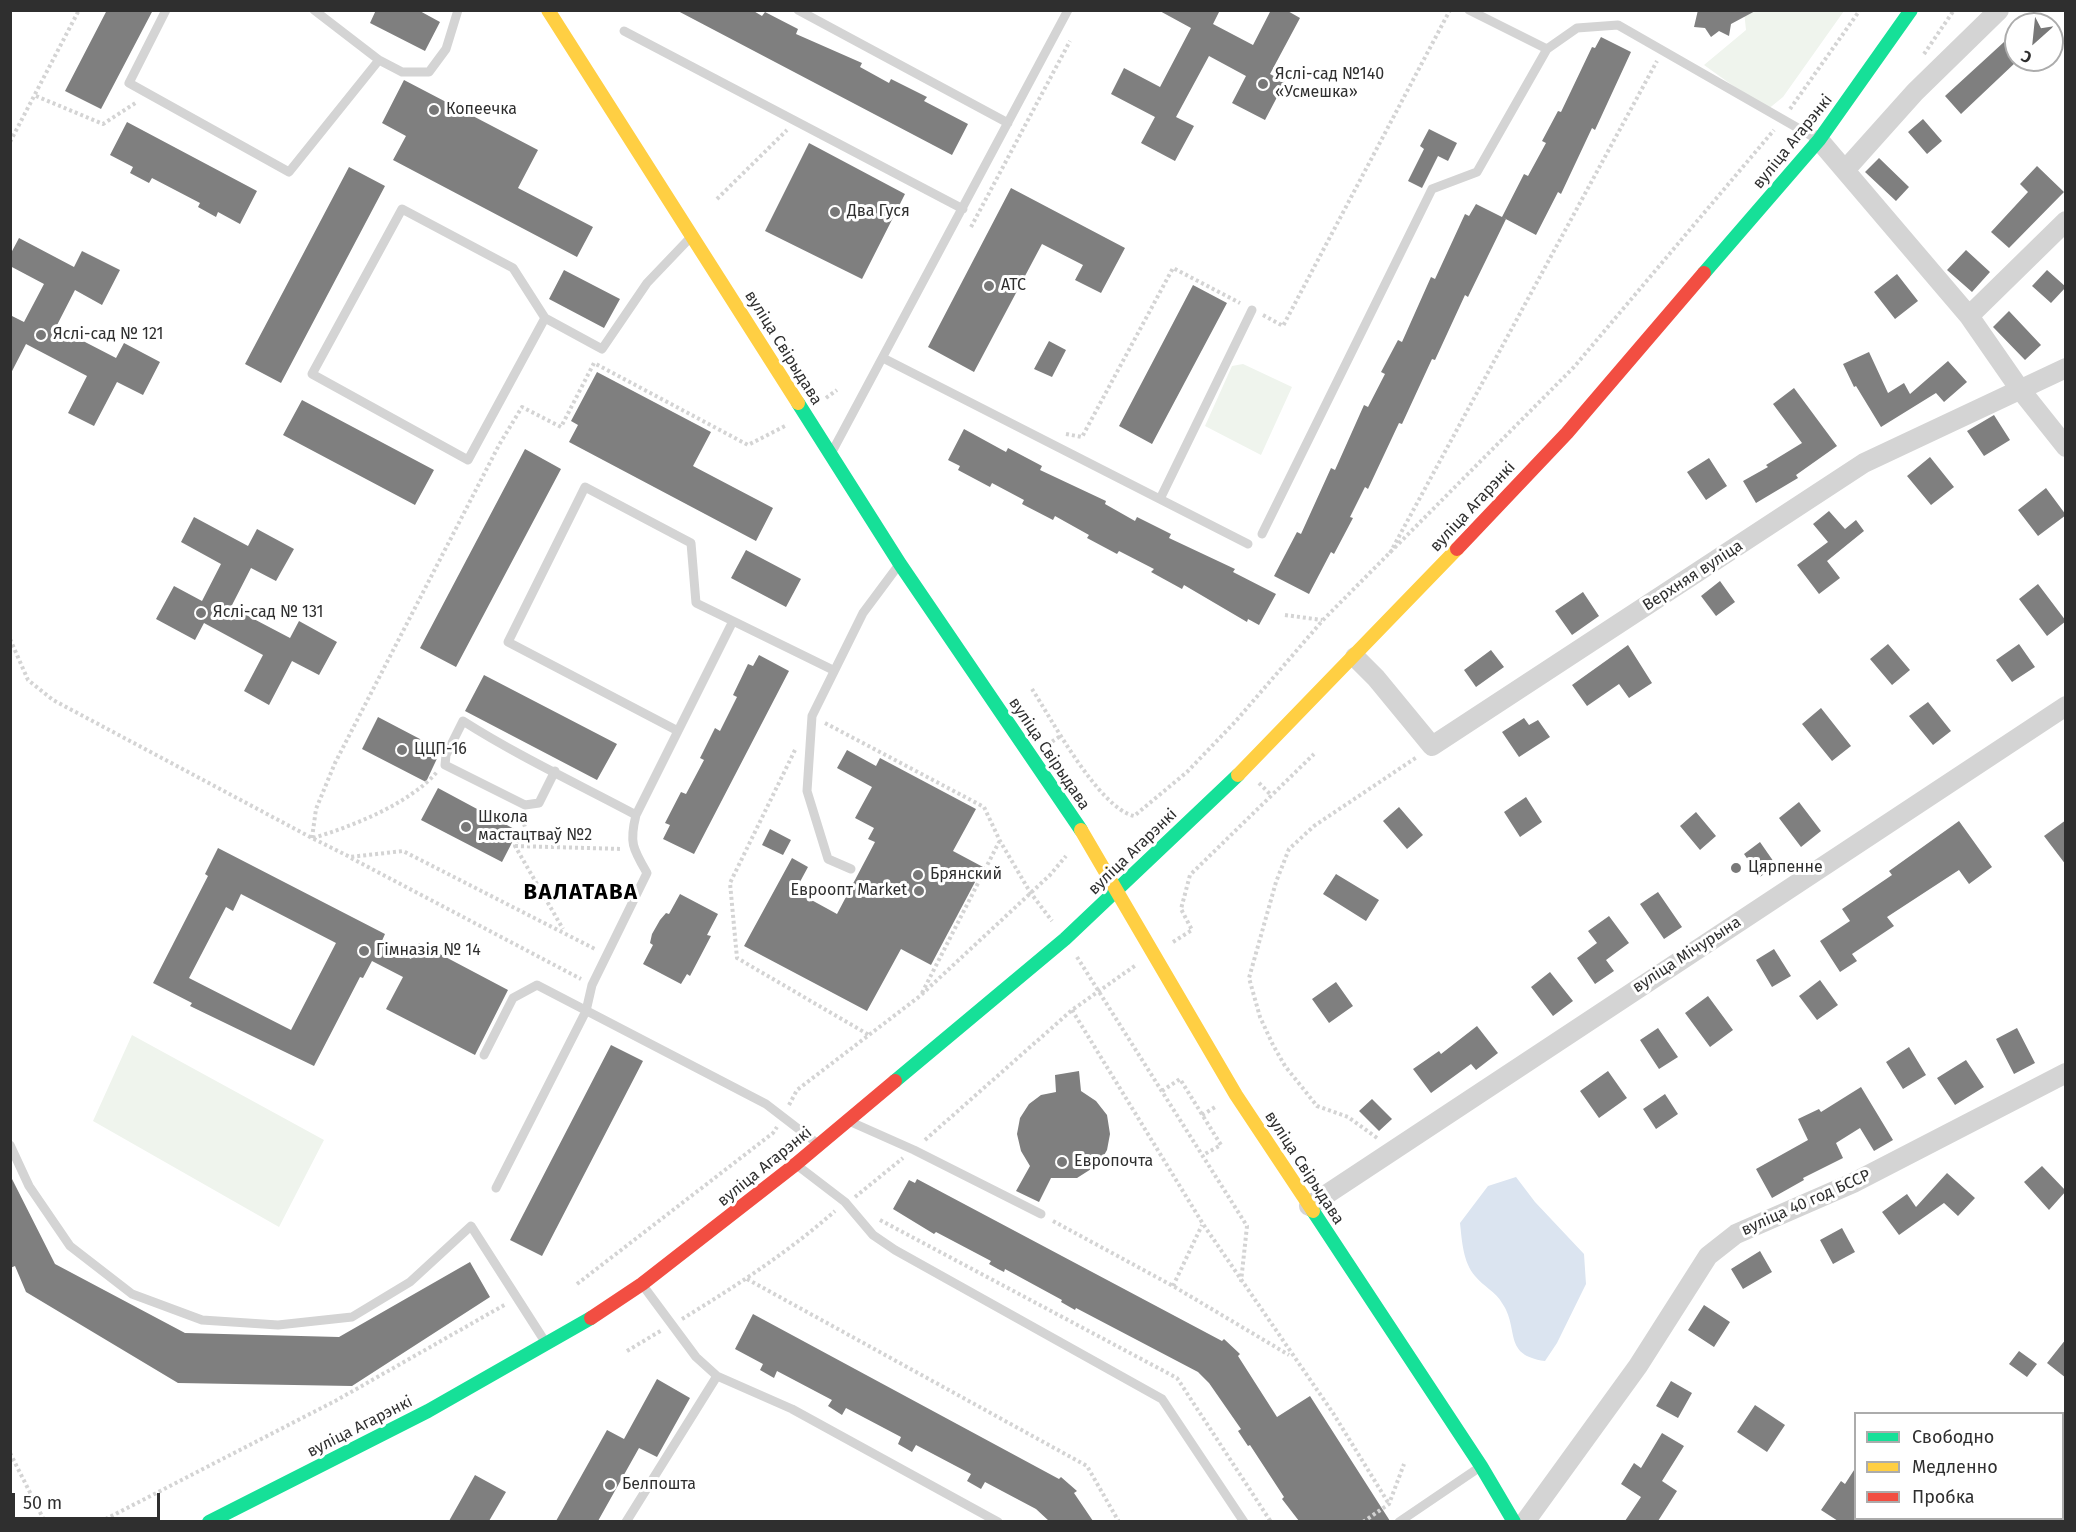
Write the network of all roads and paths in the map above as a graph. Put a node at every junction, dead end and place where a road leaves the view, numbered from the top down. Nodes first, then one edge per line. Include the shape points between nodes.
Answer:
1 (79, 10) edge
2 (166, 10) edge
3 (314, 10) edge
4 (458, 10) edge
5 (548, 10) edge
6 (798, 10) edge
7 (1068, 10) edge
8 (1450, 10) edge
9 (1469, 10) edge
10 (1860, 10) edge
11 (1911, 10) edge
12 (1999, 10) edge
13 (624, 31) dead end
14 (1075, 32) dead end
15 (1548, 49) junction
16 (379, 60) junction
17 (1668, 65) dead end
18 (149, 94) junction
19 (36, 96) junction
20 (1783, 119) junction
21 (1008, 123) junction
22 (1026, 126) dead end
23 (798, 134) dead end
24 (1819, 140) junction
25 (10, 141) edge
26 (1846, 169) junction
27 (717, 199) dead end
28 (963, 209) junction
29 (2066, 221) edge
30 (693, 235) junction
31 (1252, 310) junction
32 (1969, 316) junction
33 (545, 318) junction
34 (883, 358) junction
35 (2066, 368) edge
36 (2019, 388) junction
37 (837, 390) dead end
38 (826, 398) dead end
39 (788, 424) dead end
40 (1061, 434) dead end
41 (2066, 447) edge
42 (830, 454) junction
43 (1160, 499) junction
44 (1262, 534) dead end
45 (1248, 544) dead end
46 (1390, 553) junction
47 (900, 564) junction
48 (1285, 615) dead end
49 (1323, 620) junction
50 (733, 621) junction
51 (10, 639) edge
52 (1355, 657) junction
53 (833, 670) junction
54 (1032, 690) dead end
55 (2066, 706) edge
56 (812, 716) junction
57 (676, 730) junction
58 (1432, 746) junction
59 (796, 747) dead end
60 (1314, 754) dead end
61 (555, 771) junction
62 (446, 776) dead end
63 (636, 815) junction
64 (521, 817) dead end
65 (312, 838) junction
66 (1000, 841) junction
67 (514, 846) junction
68 (634, 849) junction
69 (1066, 856) dead end
70 (350, 857) junction
71 (851, 868) dead end
72 (1118, 891) junction
73 (1030, 892) junction
74 (564, 931) junction
75 (1065, 939) junction
76 (1156, 954) junction
77 (606, 956) junction
78 (592, 985) junction
79 (1099, 990) junction
80 (920, 996) junction
81 (1072, 1010) junction
82 (586, 1011) junction
83 (869, 1035) junction
84 (484, 1054) dead end
85 (2066, 1073) edge
86 (1162, 1091) junction
87 (783, 1116) junction
88 (849, 1121) junction
89 (10, 1145) edge
90 (819, 1145) junction
91 (914, 1150) junction
92 (1392, 1150) junction
93 (1203, 1155) junction
94 (796, 1164) junction
95 (496, 1188) dead end
96 (845, 1202) junction
97 (1309, 1206) junction
98 (1041, 1214) joint
99 (1203, 1224) junction
100 (747, 1279) junction
101 (1241, 1282) junction
102 (577, 1284) dead end
103 (642, 1284) junction
104 (1173, 1286) junction
105 (516, 1298) junction
106 (673, 1324) junction
107 (546, 1342) junction
108 (627, 1351) dead end
109 (1292, 1357) junction
110 (717, 1376) junction
111 (10, 1453) edge
112 (1404, 1464) dead end
113 (1482, 1466) junction
114 (1389, 1504) junction
115 (45, 1521) edge
116 (100, 1521) edge
117 (209, 1521) edge
118 (626, 1521) edge
119 (998, 1521) edge
120 (1119, 1521) edge
121 (1244, 1521) edge
122 (1363, 1521) edge
123 (1399, 1521) edge
124 (1514, 1521) edge
125 (1525, 1521) edge

1 - 19 path
2 - 18 lane via 129,83
3 - 16 lane
4 - 16 lane via 446,49 429,72 402,72
5 - 30 main road, вуліца Свірыдава
6 - 21 lane
7 - 21 lane
8 - 31 path via 1283,326
9 - 15 lane
10 - 20 path
11 - 24 main road, вуліца Агарэнкі
12 - 26 street via 1915,92
13 - 28 lane
14 - 22 path
15 - 20 lane via 1577,28 1618,25
15 - 44 lane via 1478,172 1432,189
16 - 18 lane via 289,172
17 - 46 path via 1658,60
18 - 19 path via 103,124
19 - 25 path
20 - 24 lane
20 - 46 path via 1574,367
21 - 28 lane
23 - 27 path via 788,129
24 - 26 street
24 - 52 main road, вуліца Агарэнкі via 1567,433
26 - 32 street
28 - 34 lane
29 - 32 street
30 - 33 lane via 647,283 602,350
30 - 42 main road, вуліца Свірыдава
31 - 40 path via 1173,268 1082,436
31 - 43 lane
32 - 36 street
33 - 33 lane via 513,268 402,209 312,375 468,459
34 - 42 lane
34 - 43 lane
35 - 36 street, Верхняя вуліца
36 - 41 street
36 - 58 street, Верхняя вуліца via 1864,463
37 - 38 path
39 - 65 path via 748,445 594,363 561,427 522,407 488,464 335,763 316,809
42 - 47 main road, вуліца Свірыдава
43 - 45 lane
46 - 49 path
47 - 53 lane via 862,613
47 - 72 main road, вуліца Свірыдава via 1081,830
48 - 49 path
49 - 54 path via 1187,772 1134,816 1123,814 1095,786
50 - 53 lane
50 - 57 lane
50 - 57 lane via 696,603 691,543 585,487 508,642
51 - 65 path via 28,680 53,700
52 - 58 street
52 - 72 main road, вуліца Агарэнкі
53 - 56 lane
55 - 92 street, вуліца Мічурына
56 - 66 path via 984,807
56 - 71 lane via 807,791 828,859
57 - 63 lane
58 - 92 path via 1314,826 1289,849 1249,978 1273,1045 1317,1106 1348,1117
59 - 83 path via 730,883 737,958
60 - 76 path via 1190,875 1182,909 1192,930
61 - 61 lane via 463,721 446,755 445,765 525,805 539,803
61 - 63 lane
62 - 65 path via 438,772 423,788 346,828
63 - 68 lane via 631,837
64 - 67 path via 525,827
65 - 70 path
66 - 73 path
66 - 80 path
67 - 68 path
67 - 74 path
68 - 77 lane via 647,873
69 - 73 path
70 - 74 path via 402,851
70 - 78 path
72 - 75 main road, вуліца Агарэнкі
72 - 76 main road, вуліца Свірыдава
73 - 75 path
73 - 80 path
74 - 77 path
75 - 79 path
75 - 88 main road, вуліца Агарэнкі
76 - 79 path
76 - 97 main road, вуліца Свірыдава via 1236,1095
77 - 78 lane
78 - 82 lane
79 - 81 path
79 - 86 path
80 - 83 path
81 - 91 path
81 - 99 path
82 - 84 lane via 537,985 513,998
82 - 87 lane
82 - 95 lane
83 - 87 path via 797,1090
85 - 125 street, вуліца 40 год БССР via 1853,1183 1736,1234 1708,1256 1638,1366
86 - 93 path
86 - 93 path via 1180,1080 1221,1144
87 - 90 lane
87 - 102 path via 773,1133
88 - 90 main road, вуліца Агарэнкі
88 - 91 lane
89 - 105 lane via 29,1186 70,1246 132,1294 202,1320 278,1325 352,1317 410,1282 471,1226
90 - 94 main road, вуліца Агарэнкі
91 - 96 path
91 - 98 lane
92 - 97 street, вуліца Мічурына
93 - 101 path via 1247,1226
94 - 96 lane
94 - 103 main road, вуліца Агарэнкі
96 - 100 path via 797,1245
96 - 121 lane via 873,1235 895,1250 1162,1399
97 - 113 main road, вуліца Свірыдава
98 - 104 path
99 - 101 path
99 - 104 path
100 - 106 path
100 - 120 path via 1087,1466
101 - 109 path
103 - 106 lane
103 - 107 main road, вуліца Агарэнкі
104 - 109 path
105 - 107 lane
105 - 116 path via 337,1400
106 - 108 path
106 - 110 lane via 696,1357
107 - 117 main road, вуліца Агарэнкі via 428,1411
109 - 114 path via 1333,1413
110 - 118 lane
110 - 119 lane via 792,1409
111 - 115 path
112 - 114 path
113 - 123 lane
113 - 124 main road, вуліца Свірыдава
114 - 122 path

